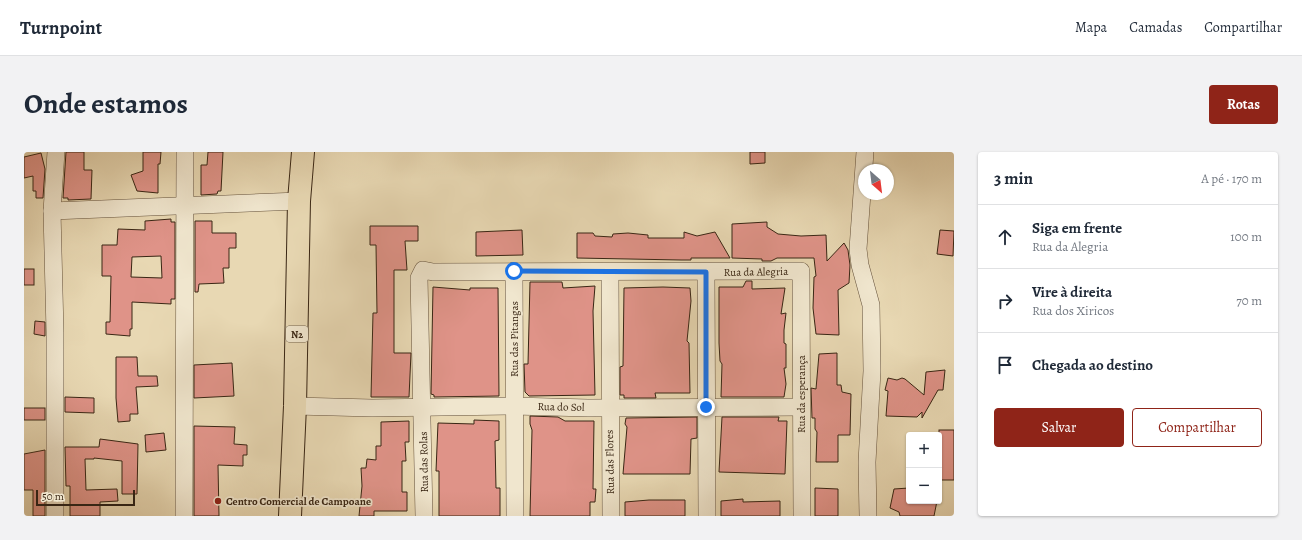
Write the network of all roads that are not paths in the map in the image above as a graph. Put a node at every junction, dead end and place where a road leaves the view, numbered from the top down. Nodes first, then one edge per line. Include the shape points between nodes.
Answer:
1 (56, 152) edge
2 (185, 152) edge
3 (302, 152) edge
4 (865, 152) edge
5 (299, 201) junction
6 (184, 205) junction
7 (52, 211) junction
8 (423, 270) joint
9 (514, 271) junction
10 (801, 271) joint
11 (610, 272) junction
12 (706, 272) junction
13 (295, 406) junction
14 (514, 406) junction
15 (609, 407) junction
16 (706, 407) junction
17 (801, 407) junction
18 (423, 408) junction
19 (55, 516) edge
20 (184, 516) edge
21 (290, 516) edge
22 (424, 516) edge
23 (515, 516) edge
24 (611, 516) edge
25 (707, 516) edge
26 (802, 516) edge
27 (868, 516) edge

1 - 7 street
2 - 6 street
3 - 5 main road, N2
4 - 27 street via 858,249 871,305
5 - 6 street
5 - 13 main road, N2
6 - 7 street
6 - 20 street
7 - 19 street
8 - 9 street, Rua da Alegria
8 - 18 street, Rua das Rolas via 419,278
9 - 11 street, Rua da Alegria
9 - 14 street, Rua das Pitangas
10 - 12 street, Rua da Alegria
10 - 17 street, Rua da esperança
11 - 12 street, Rua da Alegria
11 - 15 street, Rua das Flores
12 - 16 street
13 - 18 street, Rua do Sol
13 - 21 main road, N2
14 - 15 street, Rua do Sol
14 - 18 street, Rua do Sol
14 - 23 street, Rua das Pitangas
15 - 16 street, Rua do Sol
15 - 24 street, Rua das Flores
16 - 17 street, Rua do Sol
16 - 25 street
17 - 26 street, Rua da esperança
18 - 22 street, Rua das Rolas

